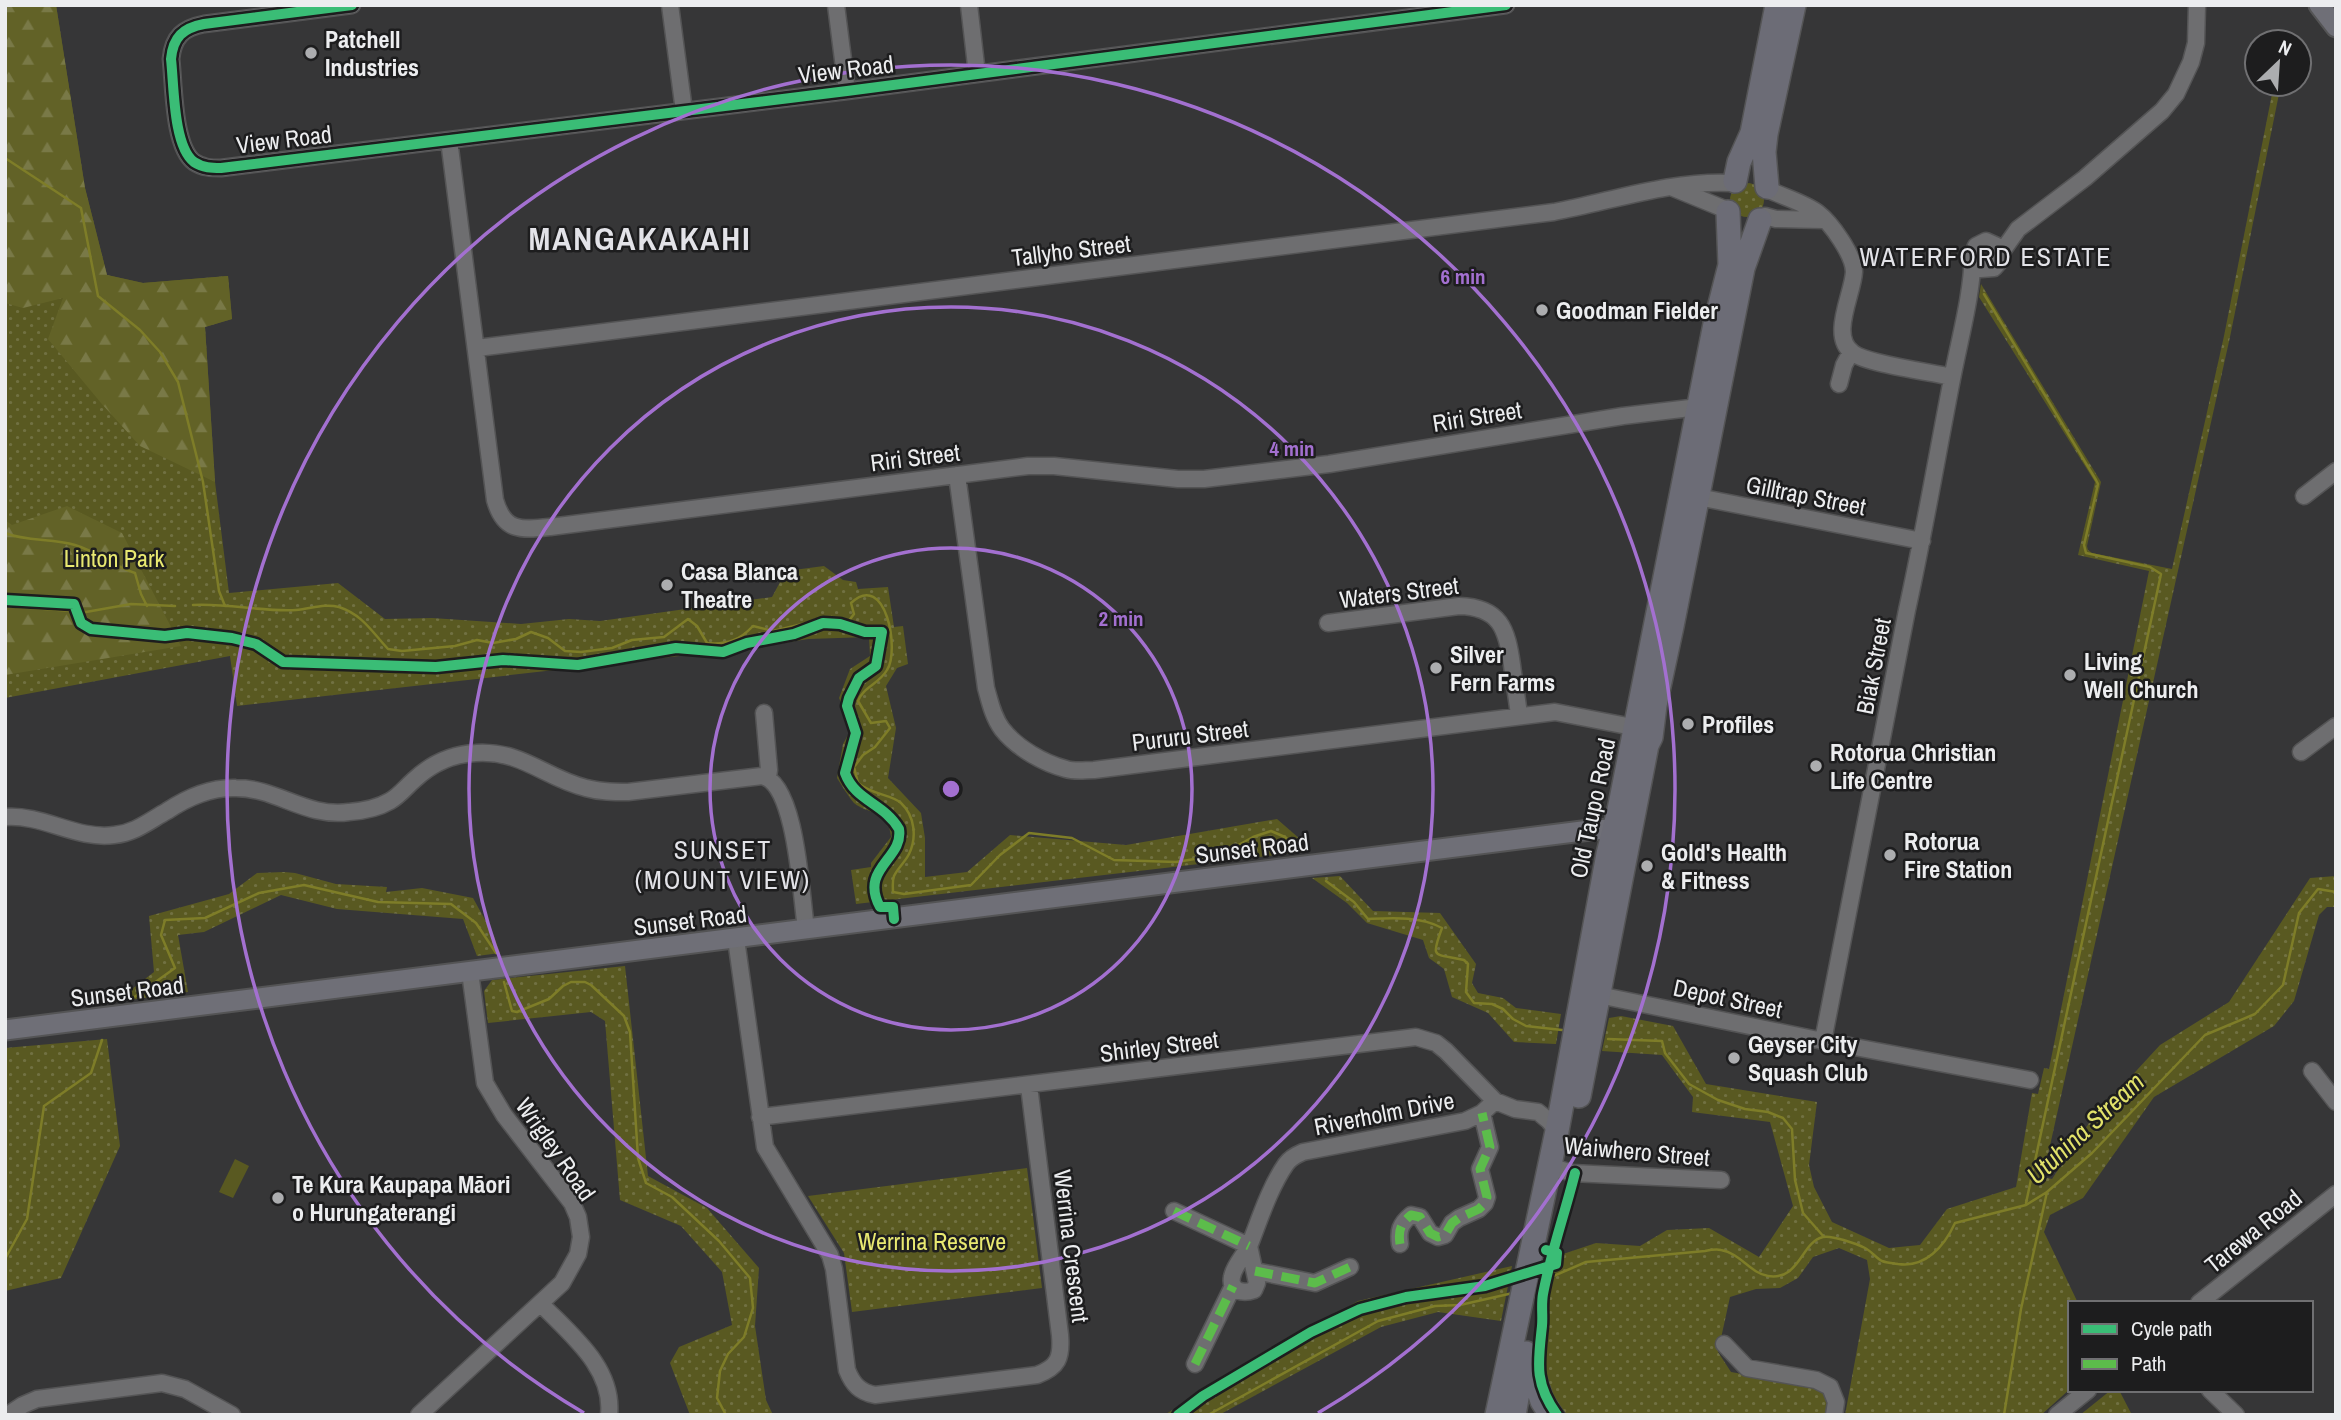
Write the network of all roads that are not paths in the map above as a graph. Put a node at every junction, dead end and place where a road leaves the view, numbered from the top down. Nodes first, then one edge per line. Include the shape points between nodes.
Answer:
1 (352, 5) edge
2 (670, 5) edge
3 (836, 5) edge
4 (969, 5) edge
5 (1506, 5) edge
6 (1777, 5) edge
7 (1794, 5) edge
8 (2197, 5) edge
9 (2319, 5) edge
10 (2336, 27) edge
11 (977, 74) junction
12 (847, 91) junction
13 (684, 111) junction
14 (449, 140) junction
15 (1734, 182) junction
16 (1669, 186) junction
17 (1768, 189) junction
18 (1728, 211) junction
19 (1763, 218) junction
20 (1825, 221) junction
21 (1996, 248) junction
22 (1980, 266) junction
23 (477, 348) junction
24 (1851, 352) junction
25 (1952, 377) junction
26 (1839, 384) dead end
27 (1707, 406) junction
28 (2336, 471) edge
29 (957, 475) junction
30 (1689, 495) junction
31 (2304, 496) dead end
32 (1922, 541) junction
33 (1328, 623) dead end
34 (764, 713) dead end
35 (1519, 715) junction
36 (2336, 726) edge
37 (1644, 729) junction
38 (2301, 752) dead end
39 (768, 777) junction
40 (5, 817) edge
41 (1622, 830) junction
42 (806, 928) junction
43 (736, 939) junction
44 (470, 972) junction
45 (1591, 993) junction
46 (5, 1030) edge
47 (1823, 1041) junction
48 (2312, 1071) dead end
49 (2030, 1080) dead end
50 (1029, 1086) junction
51 (1563, 1098) junction
52 (1495, 1101) junction
53 (2336, 1102) edge
54 (1538, 1112) junction
55 (1482, 1113) junction
56 (760, 1117) junction
57 (1557, 1131) junction
58 (1557, 1168) junction
59 (1721, 1180) dead end
60 (2336, 1194) edge
61 (1174, 1210) dead end
62 (1400, 1244) dead end
63 (1249, 1246) junction
64 (1350, 1267) dead end
65 (1255, 1271) junction
66 (1233, 1286) junction
67 (1529, 1296) junction
68 (2202, 1301) edge
69 (541, 1304) junction
70 (1724, 1344) dead end
71 (1525, 1350) junction
72 (1195, 1364) dead end
73 (2086, 1392) edge
74 (2212, 1392) edge
75 (9, 1415) edge
76 (232, 1415) edge
77 (419, 1415) edge
78 (609, 1415) edge
79 (1497, 1415) edge
80 (1514, 1415) edge
81 (1550, 1415) edge
82 (1834, 1415) edge
83 (2057, 1415) edge
84 (2236, 1415) edge

1 - 14 street, View Road via 204,24 182,32 172,47 171,59 180,137 187,155 210,168 221,168
2 - 13 street
3 - 12 street
4 - 11 street
5 - 11 street, View Road
6 - 15 highway via 1752,133
7 - 17 highway via 1763,152
8 - 21 street via 2191,62 2162,111
9 - 10 main road
11 - 12 street, View Road
12 - 13 street, View Road
13 - 14 street, View Road
14 - 23 street, Riri Street
15 - 16 street, Tallyho Street
15 - 17 highway via 1755,178
15 - 18 highway via 1726,193
16 - 18 street
16 - 23 street, Tallyho Street via 1554,212
17 - 19 highway via 1770,207
17 - 20 street via 1817,212
18 - 19 highway via 1743,223
18 - 27 highway, Old Taupo Road via 1730,265 1715,324
19 - 20 street
19 - 27 highway, Old Taupo Road via 1743,268
20 - 24 street via 1854,271 1842,328 1844,344
21 - 22 street via 1997,266
21 - 22 street via 1983,242 1976,246 1973,253
22 - 25 street, Biak Street
23 - 29 street, Riri Street via 495,500 507,523 520,529
24 - 25 street
24 - 26 street
25 - 32 street, Biak Street
27 - 29 street, Riri Street via 1204,479 1041,466
27 - 30 highway, Old Taupo Road
28 - 31 street
29 - 35 street, Pururu Street via 992,710 1020,746 1047,763 1069,770 1094,770
30 - 32 street, Gilltrap Street
30 - 37 highway, Old Taupo Road
32 - 47 street, Biak Street
33 - 35 street, Waters Street via 1459,606 1485,610 1502,625 1509,640
34 - 39 street
35 - 37 street, Pururu Street via 1555,712
36 - 38 street
37 - 41 highway, Old Taupo Road
39 - 40 street via 606,792 573,784 512,756 477,752 432,765 390,801 347,813 318,812 238,788 204,792 141,828 115,835 89,835 29,817
39 - 42 street via 790,821
41 - 42 main road, Sunset Road via 1591,830
41 - 45 highway, Old Taupo Road
42 - 43 main road, Sunset Road
43 - 44 main road, Sunset Road
43 - 56 street, Werrina Crescent
44 - 46 main road, Sunset Road
44 - 69 street, Wrigley Road via 485,1083 578,1217 579,1254 562,1283
45 - 47 street, Depot Street
45 - 51 highway, Old Taupo Road
45 - 58 highway, Old Taupo Road
47 - 49 street, Depot Street
48 - 53 street
50 - 52 street, Shirley Street via 1416,1037 1446,1051
50 - 56 street, Shirley Street
50 - 56 street, Werrina Crescent via 1060,1335 1057,1362 1037,1375 888,1394 863,1392 852,1382 830,1255 767,1153
51 - 54 street
51 - 57 highway, Old Taupo Road
52 - 54 street, Shirley Street
52 - 55 street, Riverholm Drive
54 - 57 street
55 - 62 street via 1490,1147 1480,1169 1485,1203 1438,1237 1420,1217 1411,1215 1402,1222
55 - 63 street, Riverholm Drive via 1465,1121 1296,1155 1282,1170
57 - 58 highway, Old Taupo Road
58 - 59 street, Waiwhero Street
58 - 67 highway, Old Taupo Road
60 - 68 street, Tarewa Road
61 - 63 street
63 - 65 street
63 - 66 street, Riverholm Drive via 1232,1278
64 - 65 street via 1315,1283
65 - 66 street via 1254,1290 1246,1293
66 - 72 street, Riverholm Drive
67 - 71 highway, Old Taupo Road
67 - 79 highway, Old Taupo Road
69 - 77 street, Wrigley Road
69 - 78 street via 599,1368 611,1401
70 - 82 street via 1747,1368 1816,1380 1830,1387 1836,1402
71 - 80 highway, Old Taupo Road
71 - 81 highway
73 - 83 street
74 - 84 street
75 - 76 street via 37,1399 162,1383 185,1389

